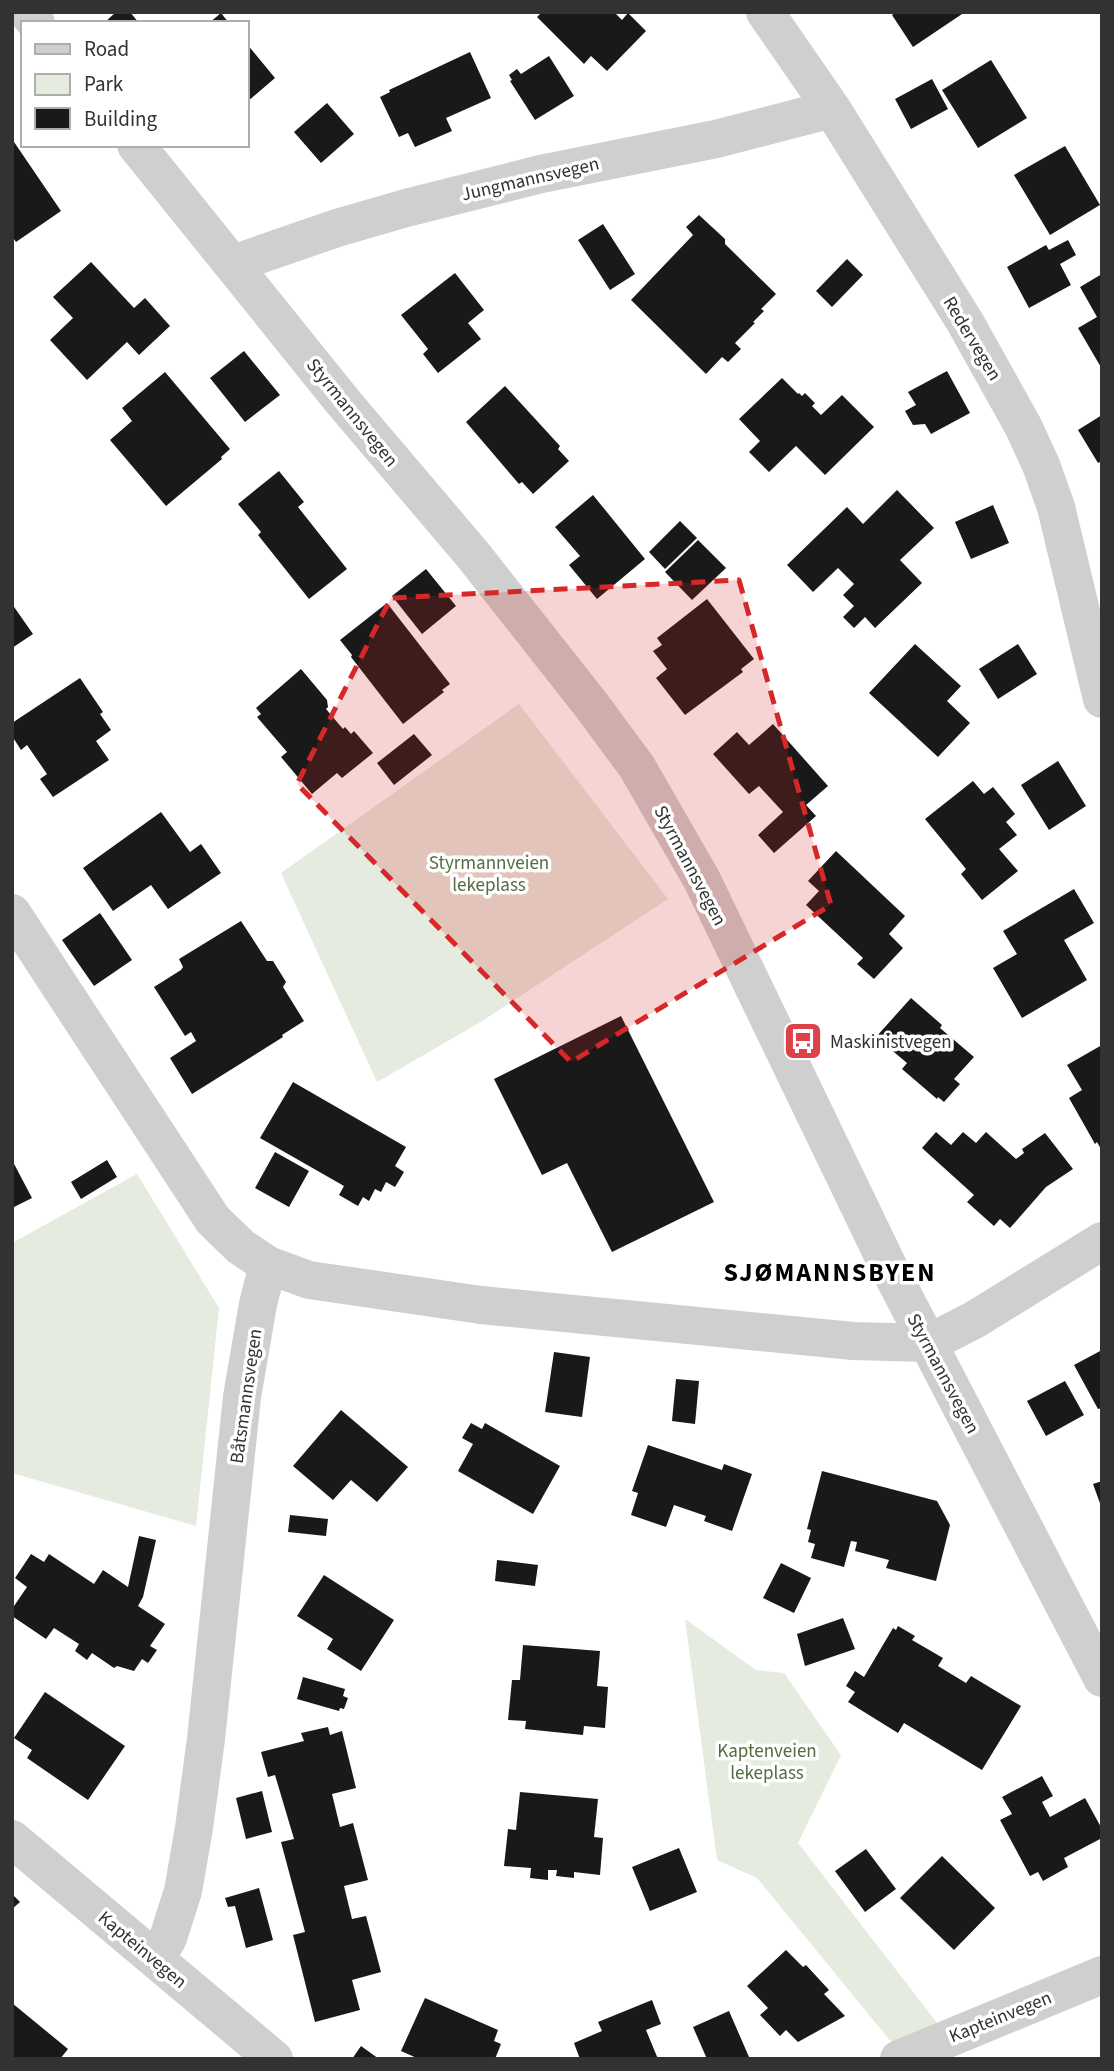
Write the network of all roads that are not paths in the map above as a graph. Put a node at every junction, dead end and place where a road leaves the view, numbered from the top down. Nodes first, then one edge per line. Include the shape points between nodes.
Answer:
1 (765, 12) edge
2 (832, 108) junction
3 (138, 147) edge
4 (233, 264) junction
5 (1102, 699) edge
6 (12, 913) edge
7 (1102, 1241) edge
8 (268, 1265) junction
9 (929, 1343) junction
10 (1102, 1678) edge
11 (12, 1839) edge
12 (156, 1959) junction
13 (1102, 1975) edge
14 (274, 2059) edge
15 (898, 2059) edge

1 - 2 street, Redervegen
2 - 4 street, Jungmannsvegen via 716,139 541,174 405,208
2 - 5 street, Redervegen via 965,322 1041,465 1056,507
3 - 4 street, Styrmannsvegen
4 - 9 street, Styrmannsvegen via 472,555 637,767 702,880
6 - 8 street via 213,1220
7 - 9 street
8 - 9 street via 309,1280 481,1305 853,1341
8 - 12 street, Båtsmannsvegen via 242,1397 194,1828 183,1891
9 - 10 street, Styrmannsvegen
11 - 12 street, Kapteinvegen
12 - 14 street, Kapteinvegen
13 - 15 street, Kapteinvegen

